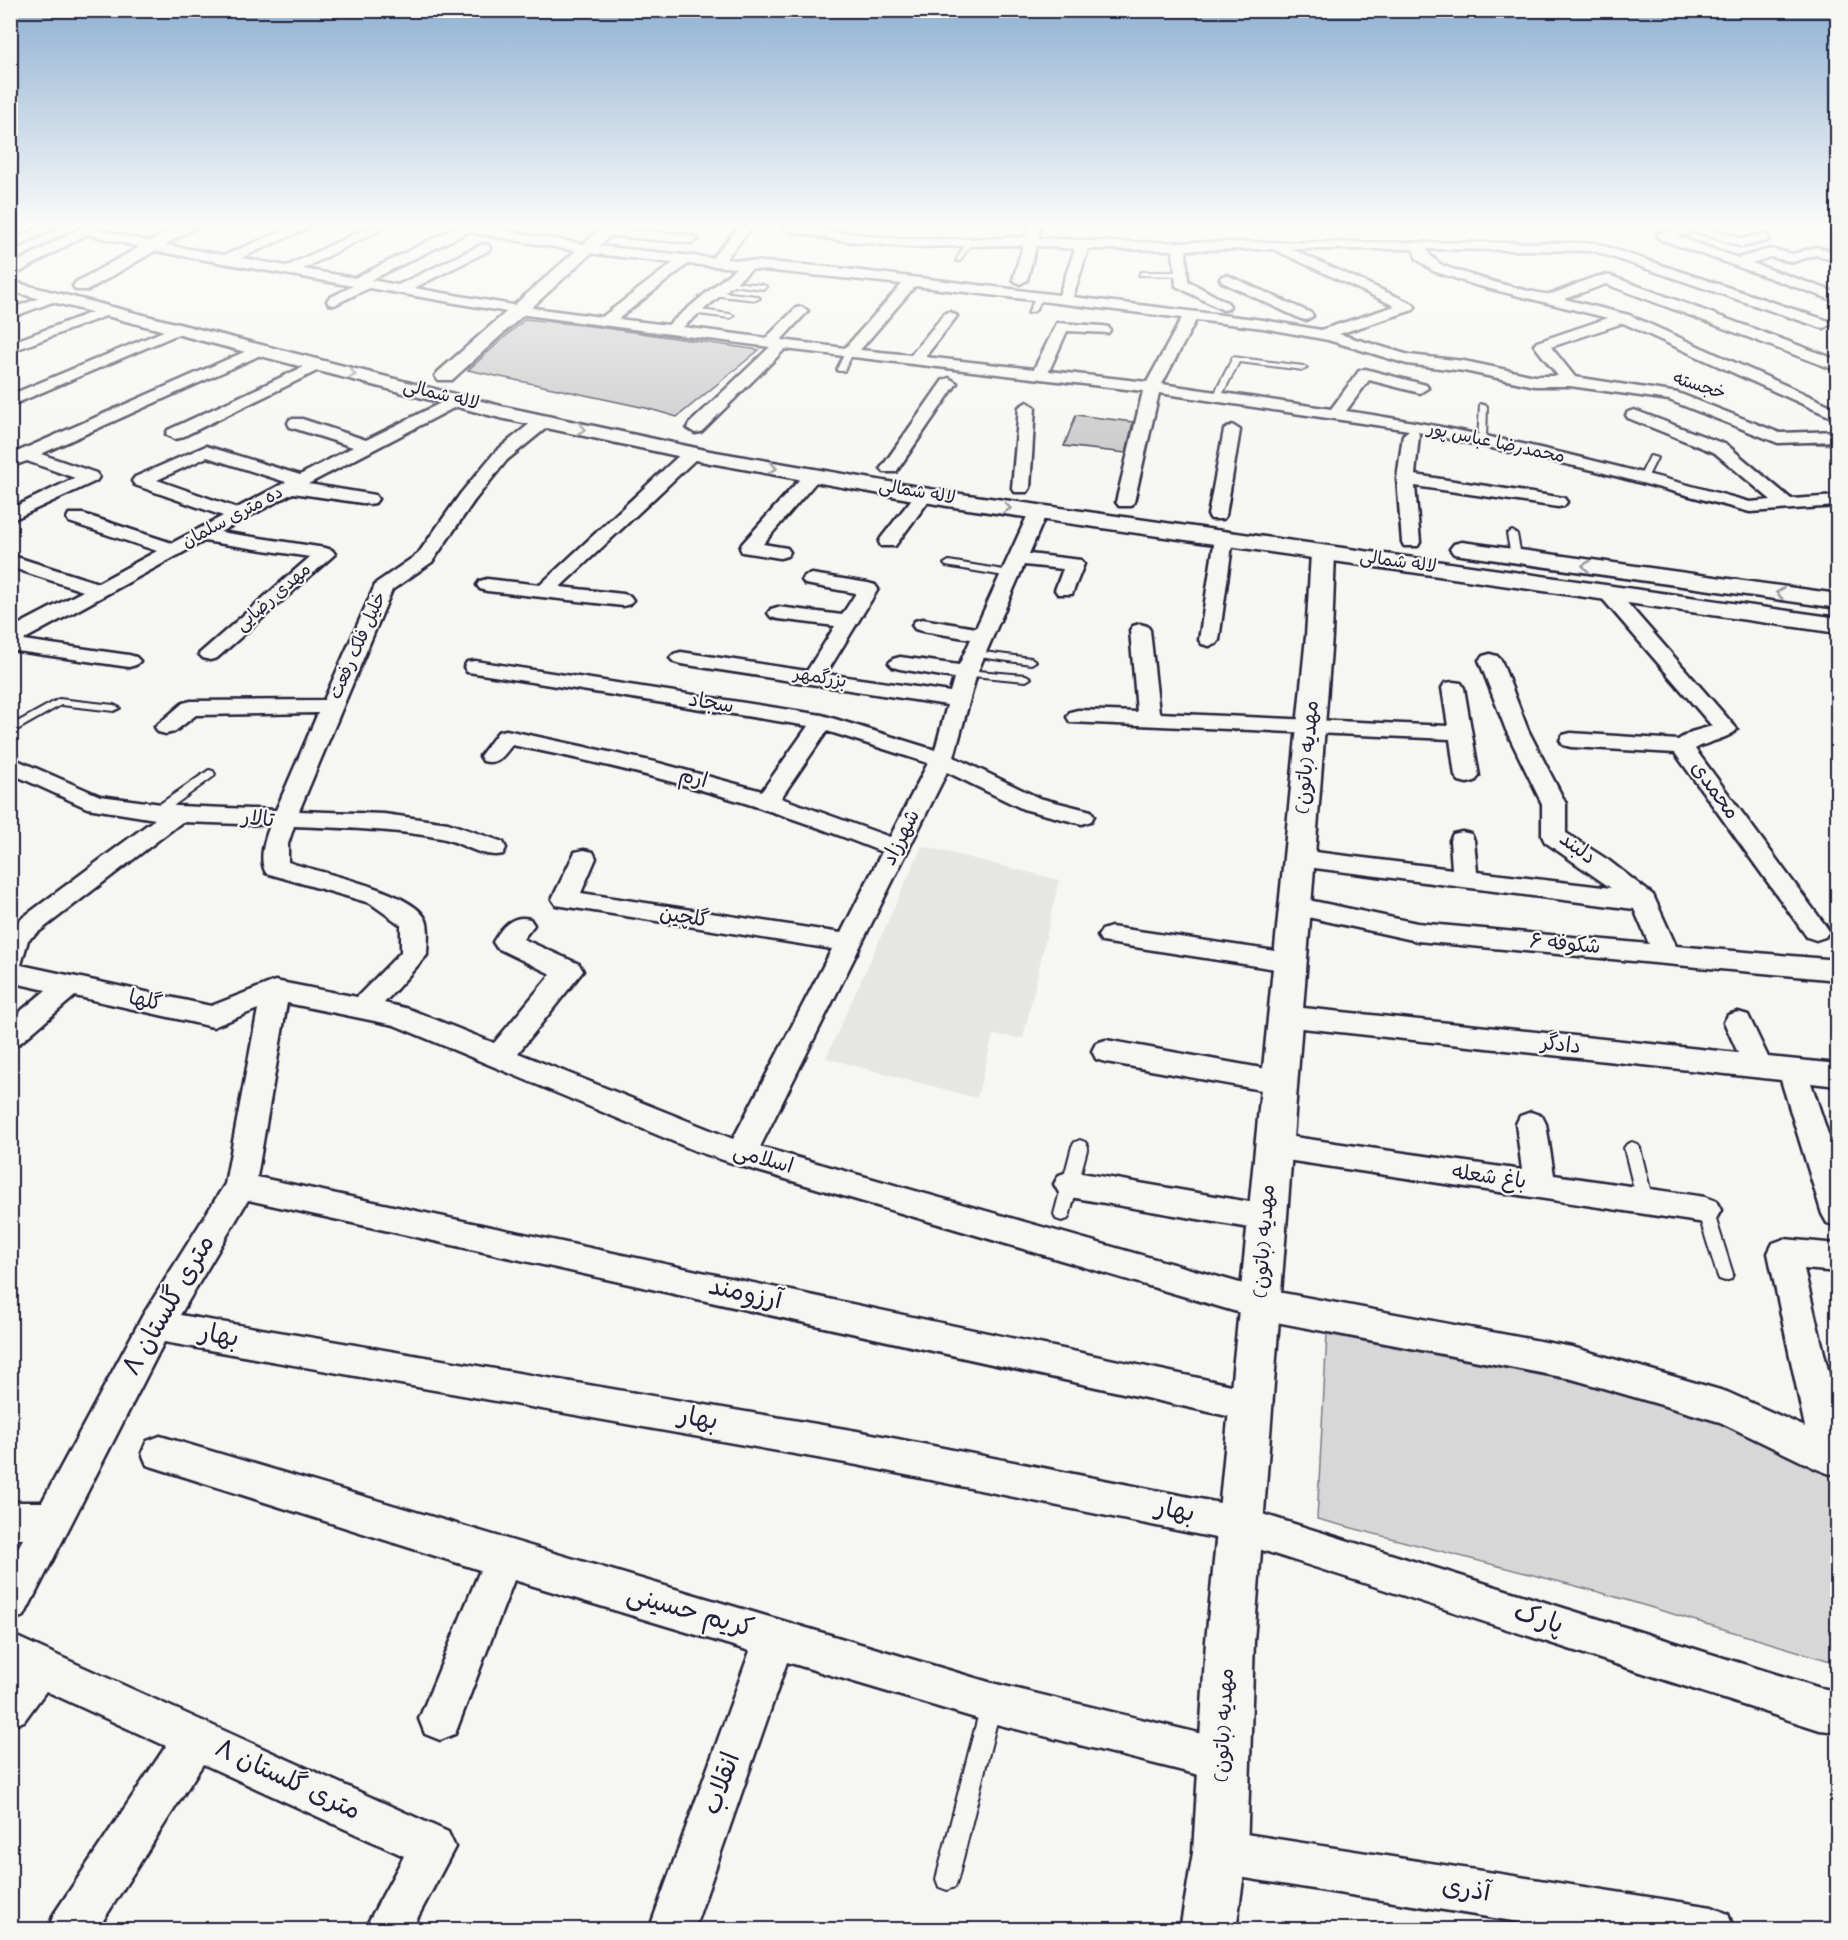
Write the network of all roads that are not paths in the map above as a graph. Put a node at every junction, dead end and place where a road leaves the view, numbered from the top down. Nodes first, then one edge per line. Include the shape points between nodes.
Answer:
1 (89, 318) edge
2 (133, 318) edge
3 (175, 318) edge
4 (510, 318) edge
5 (572, 318) edge
6 (609, 318) edge
7 (685, 318) edge
8 (796, 318) edge
9 (880, 318) edge
10 (949, 318) edge
11 (1190, 318) edge
12 (1211, 318) edge
13 (1376, 318) edge
14 (1624, 318) joint
15 (1710, 318) edge
16 (182, 320) junction
17 (1831, 321) edge
18 (604, 322) junction
19 (244, 328) dead end
20 (670, 330) junction
21 (1103, 330) dead end
22 (1322, 335) junction
23 (209, 337) junction
24 (1770, 340) junction
25 (775, 344) junction
26 (10, 348) edge
27 (260, 350) junction
28 (849, 353) junction
29 (376, 359) dead end
30 (914, 361) junction
31 (318, 365) junction
32 (1838, 366) edge
33 (1303, 368) dead end
34 (841, 369) dead end
35 (422, 370) dead end
36 (1041, 374) junction
37 (445, 376) junction
38 (1570, 381) junction
39 (949, 383) dead end
40 (1152, 387) junction
41 (1420, 388) dead end
42 (462, 391) junction
43 (1217, 397) junction
44 (10, 400) edge
45 (1483, 406) dead end
46 (1027, 407) dead end
47 (544, 411) junction
48 (1335, 414) junction
49 (1634, 415) dead end
50 (1838, 415) edge
51 (296, 423) dead end
52 (695, 428) dead end
53 (1232, 430) dead end
54 (174, 434) dead end
55 (1411, 435) dead end
56 (1838, 436) edge
57 (1482, 441) junction
58 (368, 446) junction
59 (692, 453) junction
60 (18, 458) edge
61 (1653, 458) dead end
62 (890, 468) junction
63 (912, 471) dead end
64 (813, 475) junction
65 (1643, 478) junction
66 (1406, 479) junction
67 (296, 484) junction
68 (1001, 485) junction
69 (924, 495) junction
70 (369, 499) dead end
71 (1102, 499) dead end
72 (1041, 501) junction
73 (1838, 501) edge
74 (964, 502) junction
75 (1125, 502) junction
76 (1558, 502) dead end
77 (1786, 504) junction
78 (1148, 505) dead end
79 (1194, 512) dead end
80 (239, 515) junction
81 (10, 516) edge
82 (1227, 516) joint
83 (76, 519) dead end
84 (1512, 534) dead end
85 (201, 535) junction
86 (1224, 538) junction
87 (1389, 539) dead end
88 (888, 542) dead end
89 (1411, 542) junction
90 (174, 550) junction
91 (780, 552) dead end
92 (1323, 553) junction
93 (1515, 556) junction
94 (10, 561) edge
95 (949, 564) dead end
96 (1013, 566) junction
97 (812, 580) dead end
98 (486, 585) dead end
99 (99, 590) junction
100 (1065, 590) dead end
101 (545, 591) junction
102 (1608, 593) junction
103 (623, 600) dead end
104 (1838, 601) edge
105 (778, 613) dead end
106 (848, 622) junction
107 (922, 626) dead end
108 (1836, 628) edge
109 (1140, 630) dead end
110 (10, 638) edge
111 (1209, 640) dead end
112 (10, 644) edge
113 (210, 654) dead end
114 (974, 654) junction
115 (681, 658) dead end
116 (1490, 660) dead end
117 (129, 661) dead end
118 (1032, 661) dead end
119 (900, 663) dead end
120 (475, 667) dead end
121 (813, 678) junction
122 (1026, 678) dead end
123 (1453, 688) dead end
124 (959, 700) junction
125 (332, 706) junction
126 (114, 708) dead end
127 (1078, 717) dead end
128 (1149, 720) junction
129 (822, 722) junction
130 (1311, 725) junction
131 (166, 727) dead end
132 (10, 731) edge
133 (1460, 733) junction
134 (1572, 740) dead end
135 (1682, 747) junction
136 (491, 756) dead end
137 (942, 760) junction
138 (10, 764) edge
139 (209, 774) dead end
140 (1467, 776) dead end
141 (767, 801) junction
142 (168, 813) junction
143 (1082, 816) dead end
144 (284, 819) junction
145 (1462, 840) dead end
146 (494, 848) dead end
147 (896, 849) junction
148 (584, 858) dead end
149 (1299, 858) junction
150 (1465, 878) junction
151 (1644, 901) junction
152 (1294, 906) junction
153 (521, 924) dead end
154 (1816, 931) dead end
155 (1111, 936) dead end
156 (849, 943) junction
157 (1667, 955) junction
158 (10, 961) edge
159 (1289, 962) junction
160 (1838, 970) edge
161 (10, 972) edge
162 (70, 985) junction
163 (275, 991) junction
164 (363, 1008) junction
165 (1284, 1016) junction
166 (1738, 1022) dead end
167 (10, 1036) edge
168 (1106, 1051) dead end
169 (499, 1057) junction
170 (1758, 1066) junction
171 (1792, 1070) junction
172 (1838, 1075) edge
173 (1278, 1082) junction
174 (1531, 1124) dead end
175 (1080, 1146) dead end
176 (1273, 1146) junction
177 (1632, 1148) dead end
178 (741, 1154) junction
179 (240, 1186) junction
180 (1540, 1186) junction
181 (1066, 1199) joint
182 (1645, 1202) junction
183 (1705, 1210) joint
184 (1838, 1214) edge
185 (1267, 1218) junction
186 (1838, 1258) edge
187 (1725, 1274) dead end
188 (1261, 1304) junction
189 (155, 1326) junction
190 (1250, 1405) junction
191 (160, 1453) dead end
192 (1834, 1458) edge
193 (10, 1520) edge
194 (53, 1521) junction
195 (1239, 1525) junction
196 (504, 1558) junction
197 (10, 1602) edge
198 (775, 1638) junction
199 (25, 1661) edge
200 (992, 1703) junction
201 (10, 1707) edge
202 (1838, 1712) edge
203 (440, 1719) dead end
204 (195, 1739) junction
205 (1223, 1760) junction
206 (1220, 1852) junction
207 (947, 1879) dead end
208 (70, 1929) edge
209 (386, 1929) edge
210 (671, 1929) edge
211 (1208, 1929) edge
212 (1712, 1929) edge

1 - 26 street
2 - 16 main road, لاله شمالی
3 - 16 main road, لاله شمالی
4 - 37 main road
5 - 18 street, محمدرضا عباس پور
6 - 18 street
7 - 20 street
8 - 25 street
9 - 28 street
10 - 30 street
11 - 40 street
12 - 22 street, خجسته
13 - 22 street
14 - 38 street via 1542,345
14 - 50 street
15 - 24 street
16 - 23 main road, لاله شمالی
16 - 29 main road, لاله شمالی
16 - 44 street
17 - 24 street
18 - 20 street, محمدرضا عباس پور
19 - 23 main road via 216,326 210,329
20 - 25 street, محمدرضا عباس پور
21 - 36 street via 1062,326
22 - 38 street, خجسته via 1407,359 1535,381
23 - 27 main road, لاله شمالی
24 - 32 street
25 - 28 street, محمدرضا عباس پور
25 - 52 street
27 - 31 main road, لاله شمالی
27 - 60 street
28 - 30 street, محمدرضا عباس پور
28 - 34 lane
30 - 36 street, محمدرضا عباس پور
31 -> 42 main road, لاله شمالی
31 - 54 street
33 - 43 lane via 1236,359
35 - 37 main road, لاله شمالی
36 - 40 street, محمدرضا عباس پور
37 - 42 main road, لاله شمالی
38 - 56 street, خجسته via 1672,396 1778,438
39 - 62 street
40 - 43 street, محمدرضا عباس پور
40 - 75 street
41 - 48 street via 1365,374
42 - 47 main road, لاله شمالی
42 - 58 street, ده متری سلمان
43 - 48 street, محمدرضا عباس پور
45 - 57 lane
46 - 68 street
47 -> 59 main road, لاله شمالی
47 - 62 main road, لاله شمالی
47 - 125 street, خلیل فلک رفعت via 467,497 425,558 383,587
48 - 57 street, محمدرضا عباس پور
49 - 77 street via 1721,449
51 - 58 street
53 - 82 street
55 - 66 street
57 - 65 street, محمدرضا عباس پور
58 - 67 street, ده متری سلمان
59 -> 64 main road, لاله شمالی
59 - 101 street
60 - 81 street via 90,477
61 - 65 lane
62 - 63 main road, لاله شمالی
64 - 69 main road, لاله شمالی
64 - 91 street via 749,548
65 - 77 street, محمدرضا عباس پور via 1750,507
66 - 76 street
66 - 89 street
67 - 70 street
67 - 80 street, ده متری سلمان
67 - 80 street via 206,451 141,481
68 - 72 main road, لاله شمالی
68 - 74 main road
69 - 74 main road, لاله شمالی
69 - 88 street
71 - 75 main road
74 -> 72 main road, لاله شمالی
72 - 86 main road, لاله شمالی
72 - 96 street, شهرزاد
73 - 77 street, محمدرضا عباس پور
75 - 78 main road
79 - 82 main road
80 - 85 street, ده متری سلمان
83 - 90 street
84 - 93 lane
85 - 90 street, ده متری سلمان
85 - 113 street, مهدی رضایی via 325,554
86 - 92 main road, لاله شمالی
86 - 111 street
87 - 89 main road, لاله شمالی
89 - 93 main road, لاله شمالی
90 - 99 street, ده متری سلمان
92 - 102 main road, لاله شمالی
92 - 130 main road, مهدیه (باتون)
104 -> 93 main road, لاله شمالی
94 - 99 street
95 - 96 lane
96 - 100 street via 1074,564
96 - 114 street, شهرزاد
97 - 106 street via 868,589
98 - 101 street
99 - 110 street, ده متری سلمان
101 - 103 street
102 - 108 main road, لاله شمالی
102 - 135 street, محمدی via 1726,729
105 - 106 street
106 - 121 street
107 - 114 street
109 - 128 street
112 - 117 street
114 - 118 lane
114 - 119 street
114 - 122 lane
114 - 124 street, شهرزاد
115 - 121 street, بزرگمهر
116 - 151 street, دلبند via 1517,730 1554,804 1554,836
120 - 129 street, سجاد
121 - 124 street, بزرگمهر
123 - 133 street
124 - 137 street, شهرزاد
125 - 131 street via 191,708
125 - 144 street, خلیل فلک رفعت
126 - 132 lane via 59,702
127 - 128 street
128 - 130 street
129 - 137 street, سجاد
129 - 141 street
130 - 133 street
130 - 149 main road, مهدیه (باتون)
133 - 140 street
134 - 135 street
135 - 154 street, محمدی
136 - 141 street, ارم via 506,737 682,776
137 - 143 street, سجاد via 1031,804
137 - 147 street, شهرزاد
138 - 142 street, تالار via 95,803
139 - 142 lane
141 - 147 street, ارم via 834,822
142 - 144 street, تالار
142 - 158 street via 16,936
144 - 146 street via 395,823 448,831
144 - 164 street, تالار via 276,844 275,867 380,897 414,921 414,955
145 - 150 street
147 - 156 street, شهرزاد
148 - 156 street, گلچین via 565,899
149 - 150 street
149 - 152 main road, مهدیه (باتون)
150 - 151 street
151 - 157 street, دلبند
152 - 157 street, شکوفه ۶ via 1417,932
152 - 159 main road, مهدیه (باتون)
153 - 169 street via 506,942 569,971
155 - 159 street
156 - 178 street, شهرزاد
157 - 160 street, شکوفه ۶
159 - 165 main road, مهدیه (باتون)
161 - 162 street, گلها
162 - 163 street, گلها via 213,1017
162 - 167 street
163 - 164 street, اسلامی
163 - 179 street, ۸ متری گلستان
164 - 169 street, اسلامی via 399,1016
165 - 170 street, دادگر
165 - 173 main road, مهدیه (باتون)
166 - 170 street
168 - 173 street
169 - 178 street, اسلامی
170 - 171 street, دادگر
171 - 172 street, دادگر
171 - 184 street
173 - 176 main road, مهدیه (باتون)
174 - 180 street
175 - 181 lane
176 - 180 street, باغ شعله
176 - 185 main road, مهدیه (باتون)
177 - 182 lane
178 - 188 street, اسلامی
179 - 189 street, ۸ متری گلستان
179 - 190 street, آرزومند
180 - 182 street, باغ شعله
181 - 185 street
182 - 183 street, باغ شعله
183 - 187 lane
185 - 188 main road, مهدیه (باتون)
186 - 192 street via 1784,1253
188 - 190 main road, مهدیه (باتون)
188 - 192 street, اسلامی via 1572,1363 1727,1408
189 - 194 street, ۸ متری گلستان
189 - 195 street, بهار via 857,1448
190 - 195 main road, مهدیه (باتون)
191 - 196 street, کریم حسینی
193 - 194 street
194 - 197 street, ۸ متری گلستان
195 - 202 street, پارک via 1808,1706
195 - 205 main road, مهدیه (باتون)
196 - 198 street, کریم حسینی
196 - 203 street
198 - 200 street, کریم حسینی
198 - 210 street, انقلاب
199 - 201 street
199 - 204 street, ۸ متری گلستان
200 - 205 street, کریم حسینی
200 - 207 lane
204 - 208 street
204 - 209 street, ۸ متری گلستان via 433,1847
205 - 206 main road, مهدیه (باتون)
206 - 211 main road, مهدیه (باتون)
206 - 212 street, آذری

